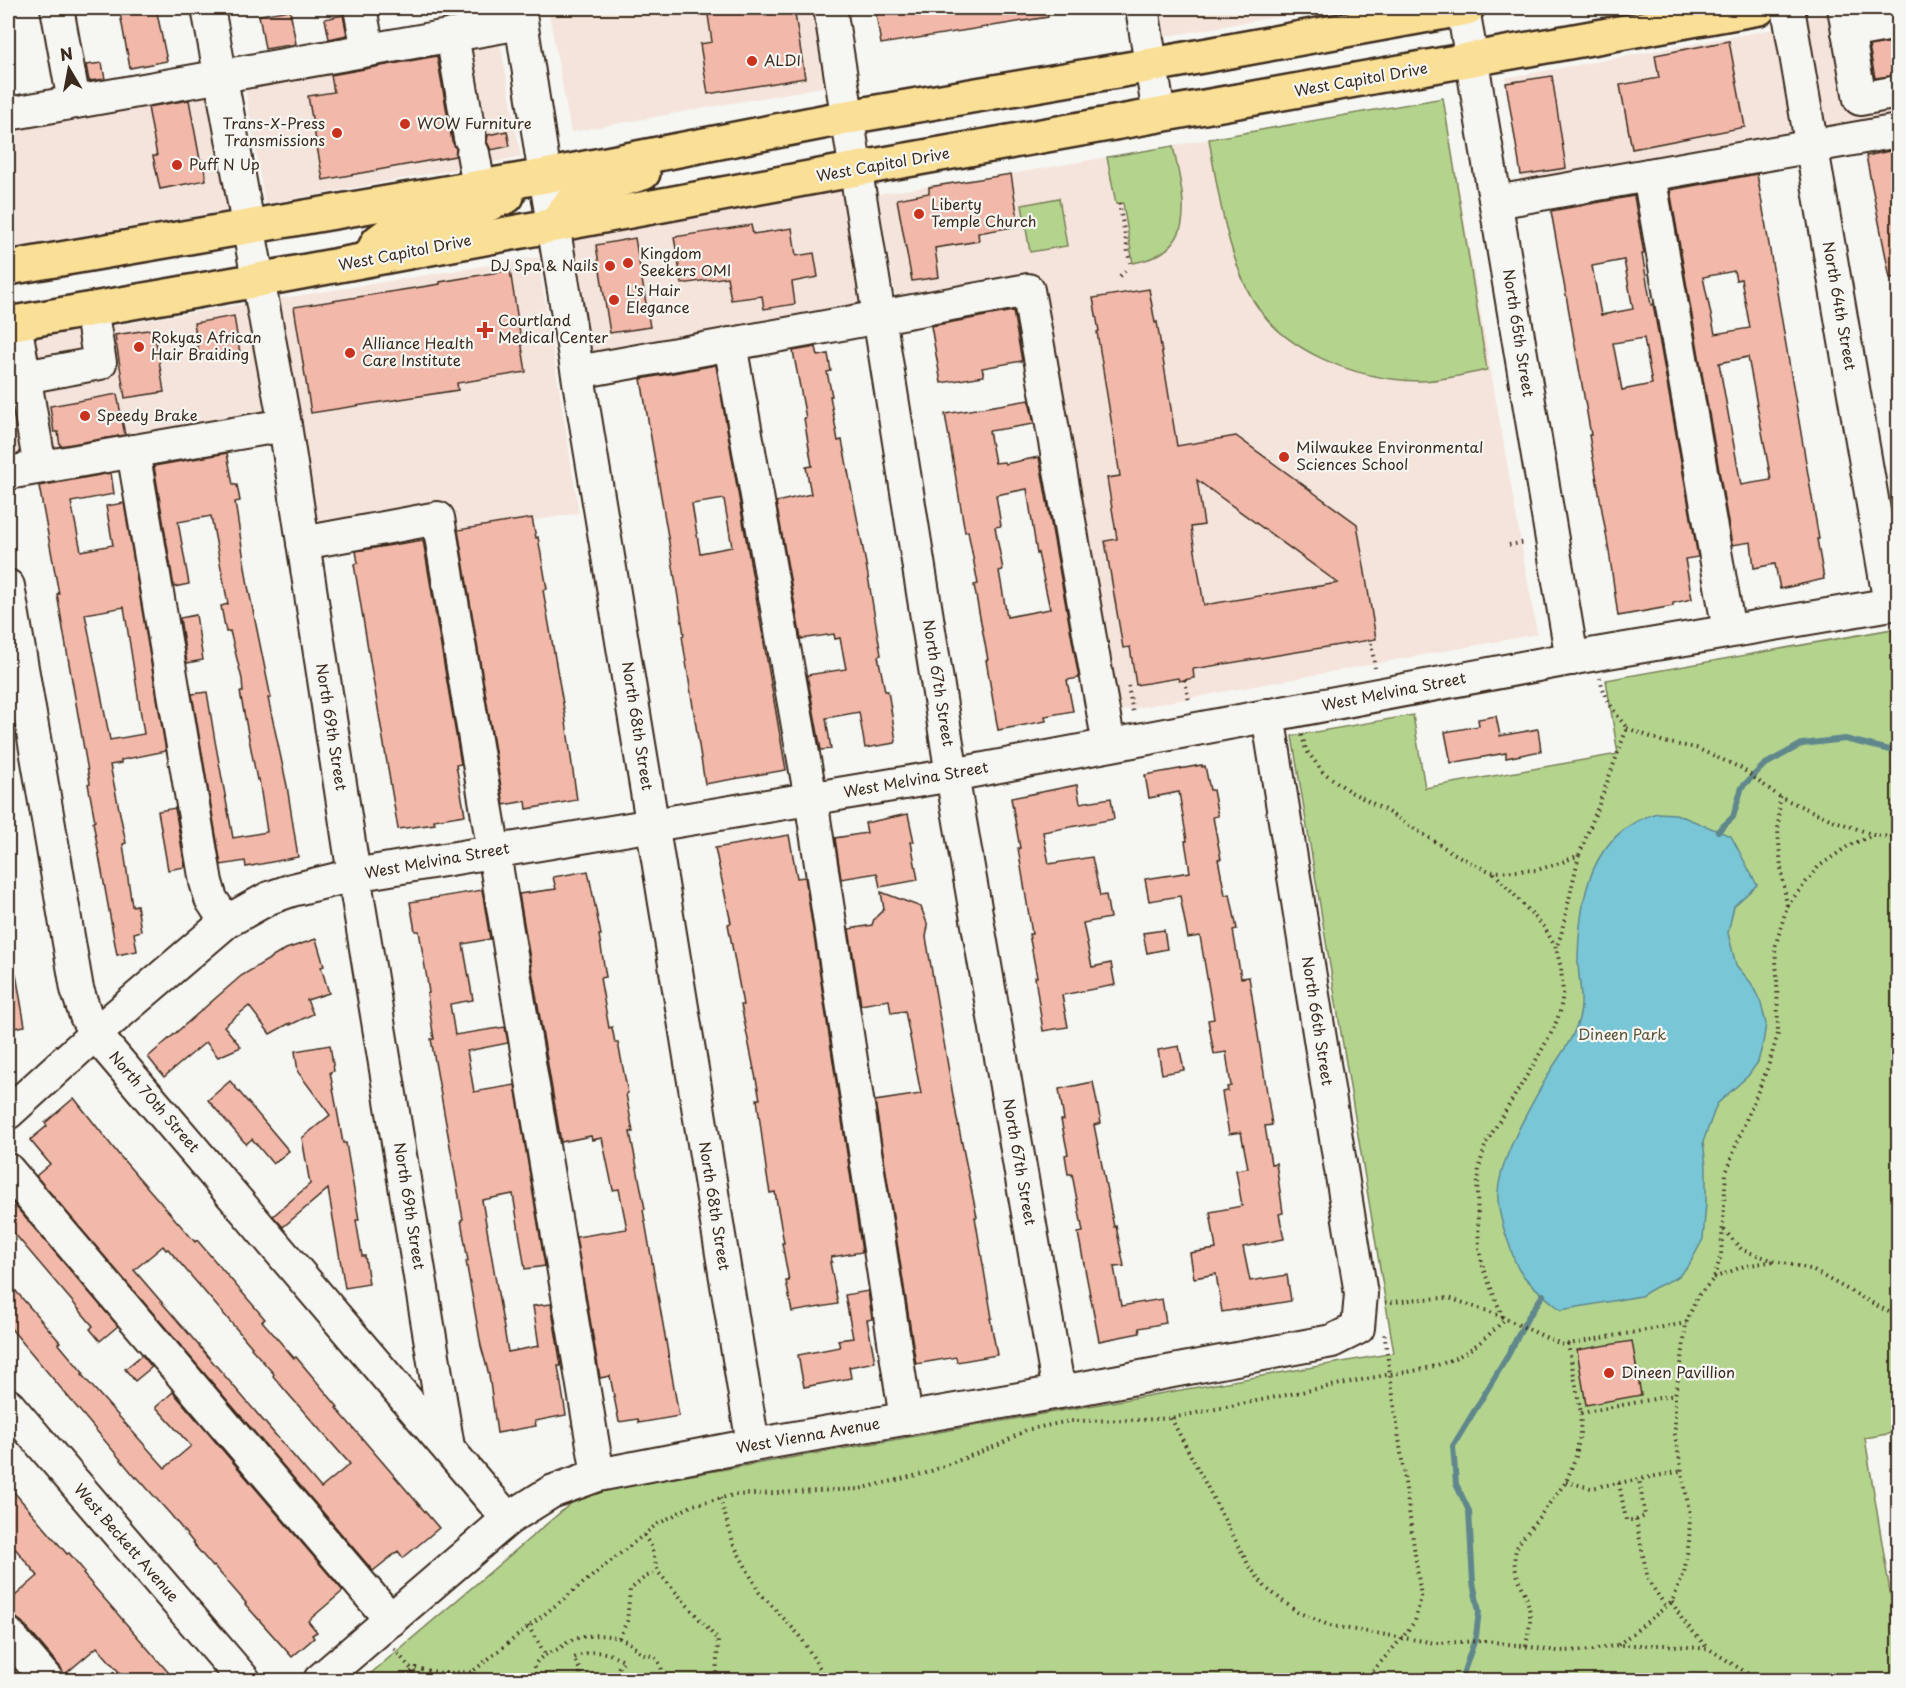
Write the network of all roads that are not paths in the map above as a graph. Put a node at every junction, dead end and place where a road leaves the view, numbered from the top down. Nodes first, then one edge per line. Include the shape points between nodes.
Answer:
1 (57, 8) edge
2 (208, 8) edge
3 (360, 8) edge
4 (830, 8) edge
5 (1142, 8) edge
6 (1465, 8) edge
7 (1758, 8) edge
8 (1788, 8) edge
9 (520, 15) edge
10 (1846, 20) edge
11 (1899, 23) edge
12 (453, 35) junction
13 (368, 50) junction
14 (1472, 60) junction
15 (1151, 66) junction
16 (220, 76) junction
17 (1899, 92) edge
18 (1860, 99) junction
19 (74, 102) junction
20 (8, 114) edge
21 (1159, 115) junction
22 (848, 117) junction
23 (1899, 131) edge
24 (1850, 139) junction
25 (1811, 146) junction
26 (692, 147) junction
27 (856, 170) junction
28 (1649, 175) junction
29 (544, 176) junction
30 (478, 187) junction
31 (1496, 202) junction
32 (554, 225) junction
33 (248, 227) junction
34 (370, 260) junction
35 (8, 268) edge
36 (258, 280) junction
37 (91, 309) junction
38 (880, 316) junction
39 (11, 323) edge
40 (730, 344) junction
41 (578, 372) junction
42 (16, 379) edge
43 (285, 425) junction
44 (133, 451) junction
45 (40, 467) junction
46 (8, 473) edge
47 (303, 543) junction
48 (8, 586) edge
49 (1894, 603) edge
50 (1729, 632) junction
51 (1585, 664) junction
52 (1282, 713) junction
53 (1109, 745) junction
54 (952, 775) junction
55 (811, 799) junction
56 (653, 825) junction
57 (493, 852) junction
58 (354, 875) junction
59 (226, 922) junction
60 (95, 1034) junction
61 (8, 1113) edge
62 (8, 1170) edge
63 (1371, 1328) joint
64 (1059, 1392) junction
65 (8, 1405) edge
66 (906, 1419) junction
67 (753, 1445) junction
68 (448, 1447) junction
69 (598, 1475) junction
70 (508, 1519) junction
71 (384, 1625) junction
72 (8, 1634) edge
73 (47, 1680) edge
74 (244, 1680) edge
75 (320, 1680) edge

1 - 19 street
2 - 16 street, North 69th Street
3 - 13 street
4 - 22 street, North 67th Street
5 - 15 street
6 - 14 street, North 65th Street
6 - 15 main road
7 - 14 main road, West Capitol Drive
8 - 25 street, North 64th Street
9 - 12 street
9 - 29 street, North 68th Street
10 - 11 street
10 - 18 street
12 - 13 street
12 - 30 street
13 - 16 street
14 - 21 main road, West Capitol Drive
14 - 31 street, North 65th Street
15 - 21 street
15 - 22 main road
16 - 19 street
16 - 33 street, North 69th Street
17 - 18 street
18 - 24 street
19 - 20 street
21 - 27 main road, West Capitol Drive
22 - 26 main road
22 - 27 street, North 67th Street
23 - 24 street
24 - 25 street
25 - 28 street
25 - 49 street, North 64th Street
26 - 29 main road
26 - 32 main road via 669,166 613,182 570,204
27 - 32 main road, West Capitol Drive
27 - 38 street, North 67th Street
28 - 31 street
28 - 50 street
29 - 30 main road
29 - 32 street, North 68th Street
29 - 34 main road via 480,208 390,233 378,242
30 - 33 main road
31 - 51 street, North 65th Street
32 - 34 main road, West Capitol Drive
32 - 41 street, North 68th Street
33 - 35 main road
33 - 36 street, North 69th Street
34 - 36 main road, West Capitol Drive
36 - 37 main road, West Capitol Drive
36 - 43 street, North 69th Street
37 - 39 main road, West Capitol Drive
37 - 42 street via 100,363
38 - 40 street
38 - 53 street via 1028,290
38 - 54 street, North 67th Street
39 - 42 street
40 - 41 street
40 - 55 street
41 - 56 street, North 68th Street
42 - 45 street
43 - 44 street
43 - 47 street, North 69th Street
44 - 45 street
44 - 59 street via 206,882 211,899
45 - 46 street
47 - 57 street via 438,518
47 - 58 street, North 69th Street
48 - 60 street, North 70th Street via 77,989
49 - 50 street, West Melvina Street
50 - 51 street, West Melvina Street
51 - 52 street, West Melvina Street
52 - 53 street, West Melvina Street
52 - 63 street, North 66th Street via 1361,1294
53 - 54 street, West Melvina Street
54 - 55 street, West Melvina Street
54 - 64 street, North 67th Street
55 - 56 street, West Melvina Street
55 - 66 street
56 - 57 street, West Melvina Street
56 - 67 street, North 68th Street
57 - 58 street, West Melvina Street
57 - 69 street
58 - 59 street, West Melvina Street via 269,898
58 - 68 street, North 69th Street
59 - 60 street, West Melvina Street
60 - 61 street, West Melvina Street
60 - 68 street, North 70th Street
62 - 71 street
63 - 64 street, West Vienna Avenue via 1332,1341
64 - 66 street, West Vienna Avenue
65 - 74 street, West Beckett Avenue
66 - 67 street, West Vienna Avenue
67 - 69 street, West Vienna Avenue
68 - 70 street, North 70th Street
69 - 70 street, West Vienna Avenue via 550,1492
70 - 71 street, West Vienna Avenue
71 - 75 street, West Vienna Avenue
72 - 73 street

